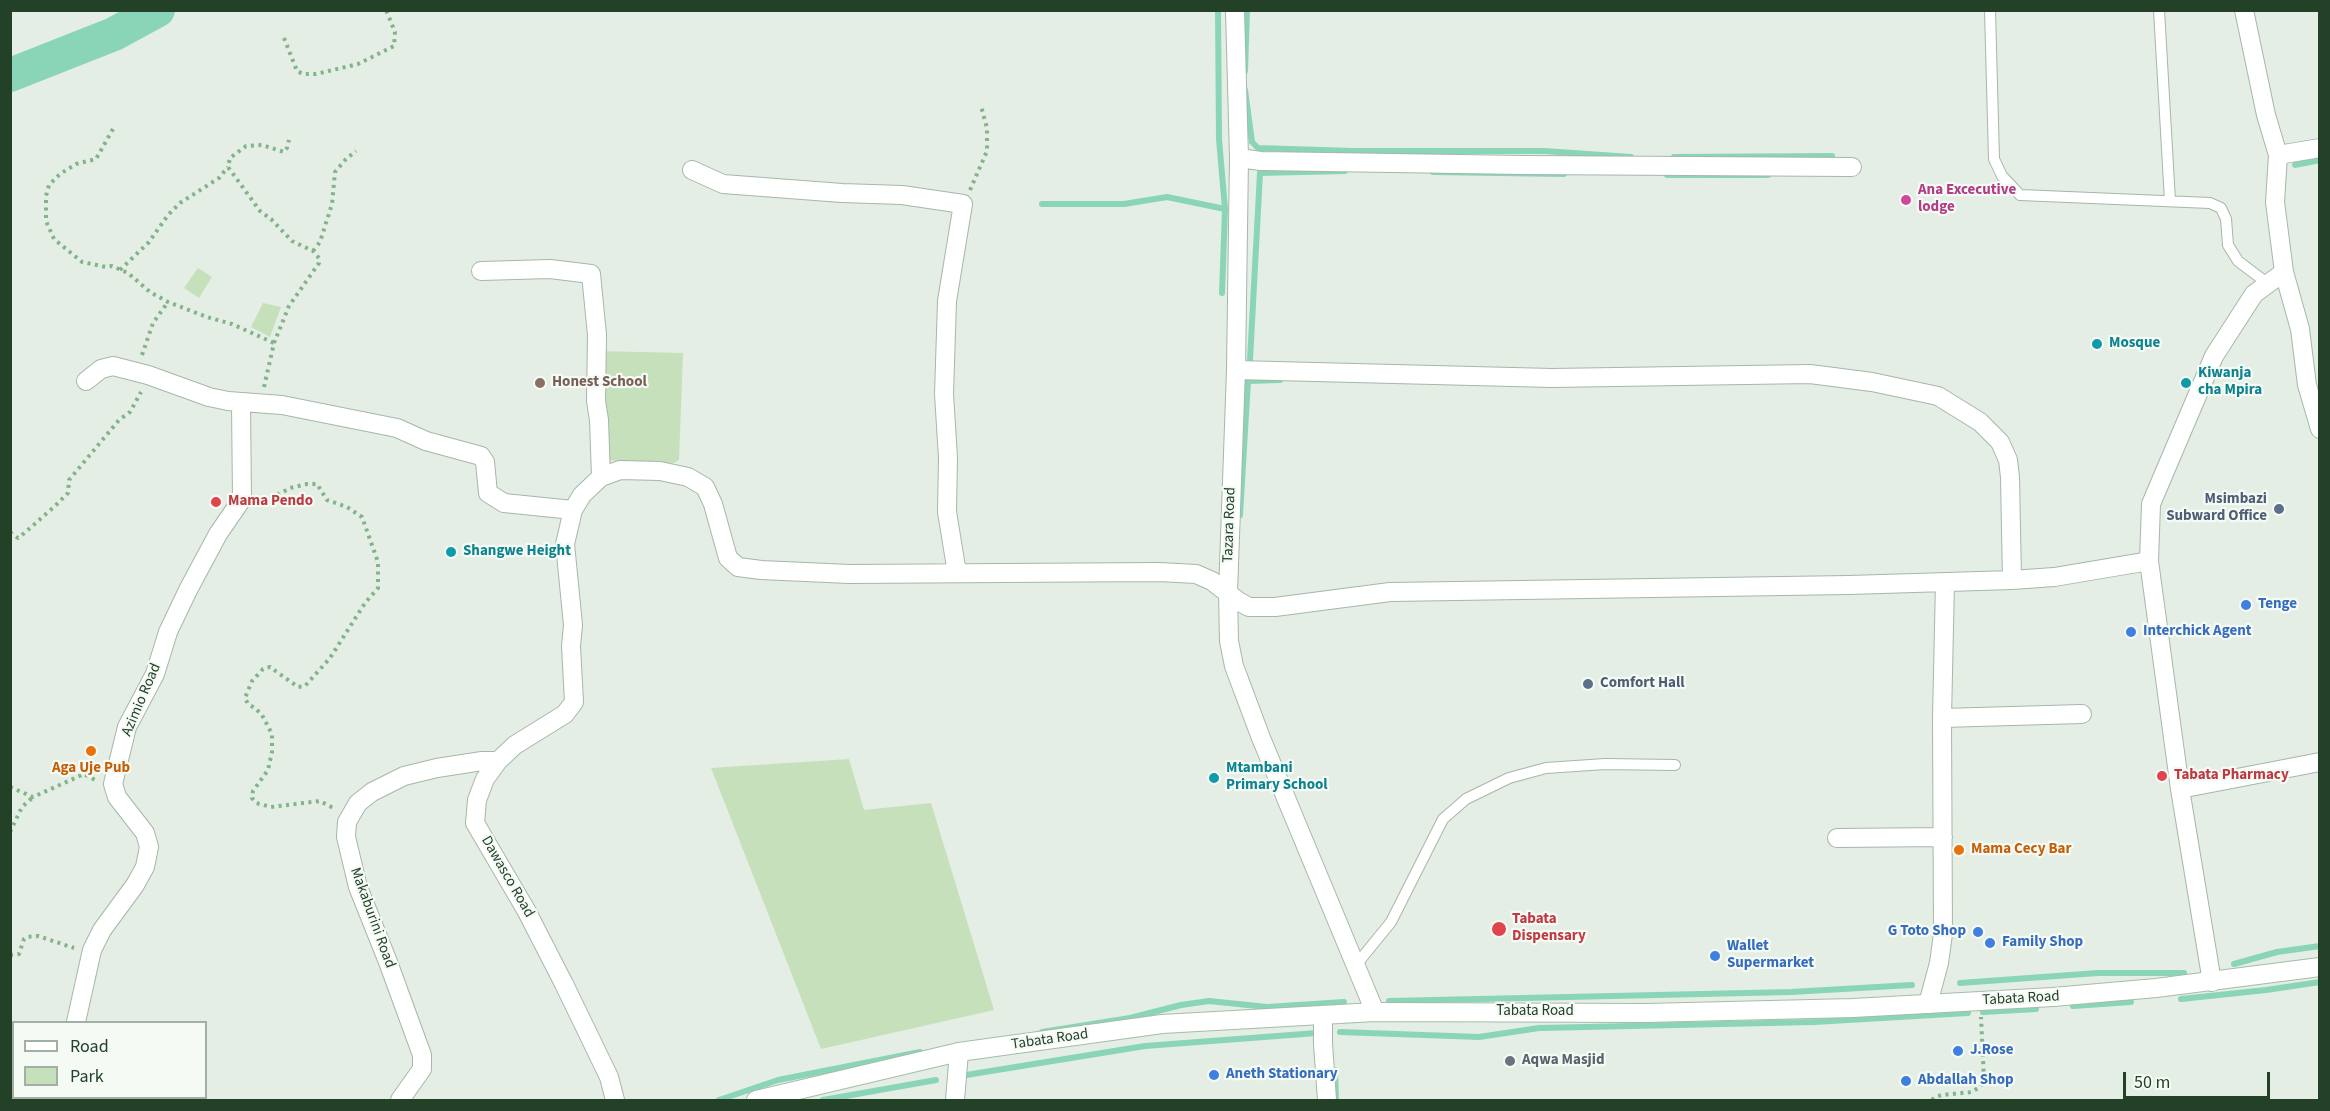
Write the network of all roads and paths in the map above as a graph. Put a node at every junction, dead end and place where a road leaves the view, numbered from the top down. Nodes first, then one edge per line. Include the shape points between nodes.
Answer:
1 (386, 10) edge
2 (1235, 10) edge
3 (1990, 10) edge
4 (2159, 10) edge
5 (2244, 10) edge
6 (284, 38) dead end
7 (981, 106) dead end
8 (113, 129) dead end
9 (289, 140) dead end
10 (2319, 148) edge
11 (356, 151) dead end
12 (2278, 155) junction
13 (1239, 158) junction
14 (228, 166) junction
15 (1852, 167) dead end
16 (692, 170) dead end
17 (2170, 201) junction
18 (963, 204) junction
19 (313, 251) junction
20 (120, 270) junction
21 (481, 271) dead end
22 (2284, 272) junction
23 (2267, 283) junction
24 (168, 302) junction
25 (274, 343) junction
26 (1236, 370) junction
27 (141, 373) junction
28 (86, 381) dead end
29 (2313, 384) edge
30 (241, 404) junction
31 (260, 405) junction
32 (2319, 429) edge
33 (601, 477) junction
34 (242, 499) junction
35 (573, 510) junction
36 (10, 532) edge
37 (2149, 561) junction
38 (957, 573) junction
39 (2012, 580) junction
40 (1945, 582) junction
41 (1228, 593) junction
42 (2082, 714) dead end
43 (1942, 718) junction
44 (498, 761) junction
45 (2319, 762) edge
46 (1675, 765) dead end
47 (113, 784) junction
48 (10, 787) edge
49 (2180, 789) junction
50 (33, 797) junction
51 (347, 822) junction
52 (10, 832) edge
53 (1943, 837) junction
54 (1837, 838) dead end
55 (92, 950) junction
56 (10, 955) edge
57 (1356, 965) junction
58 (2319, 967) edge
59 (2212, 982) junction
60 (1981, 1001) junction
61 (1928, 1004) junction
62 (1375, 1012) junction
63 (1323, 1016) junction
64 (76, 1021) edge
65 (959, 1052) junction
66 (400, 1101) edge
67 (615, 1101) edge
68 (756, 1101) edge
69 (956, 1101) edge
70 (1328, 1101) edge
71 (1932, 1101) edge

1 - 6 path via 395,32 394,46 358,64 303,74 297,71
2 - 13 street, Tazara Road
3 - 17 lane via 1994,159 2002,176 2020,195
4 - 17 lane
5 - 12 street
7 - 18 path via 987,128 987,151
8 - 20 path via 96,159 76,164 49,185 46,221 54,239 82,261
9 - 14 path via 284,152 262,145 246,146 230,158
10 - 12 street
11 - 19 path via 335,172 332,204 320,242
12 - 22 street via 2275,202
13 - 15 street
13 - 26 street, Tazara Road
14 - 19 path via 260,212 292,241
14 - 20 path via 219,178 180,203
16 - 18 street via 723,184 902,195
17 - 23 lane via 2210,203 2221,208 2228,245 2238,261
18 - 38 street via 947,301 944,394 947,512
19 - 25 path via 320,258 319,263 299,289
20 - 24 path
21 - 33 street via 550,269 591,274
22 - 23 street
22 - 29 street
23 - 37 street via 2254,294 2214,356 2151,504
24 - 25 path
24 - 27 path via 153,323
25 - 31 path
26 - 39 street via 1552,378 1810,374 1938,396 1980,422 2000,442 2008,460
26 - 41 street, Tazara Road
27 - 28 street via 106,366
27 - 30 street
27 - 36 path via 130,412 69,480 68,492 21,536
29 - 32 street
30 - 31 street
30 - 34 street
31 - 35 street via 282,405 397,428 426,441 481,456 488,493 496,499
33 - 35 street, Dawasco Road
33 - 38 street via 620,470 660,471 688,477 705,487 728,558 738,567 849,574
34 - 47 street, Azimio Road via 218,534 168,632 155,674 127,727
34 - 51 path via 261,504 290,488 317,484 327,500 362,517 378,562 378,588 330,658 305,686 298,687 270,667 252,681 245,698 272,734 268,770 253,791 256,803 271,807 320,801 333,807
35 - 44 street, Dawasco Road via 565,544 573,625 570,646 574,702 565,714 515,745
37 - 39 street
37 - 49 street
38 - 41 street via 1196,574
39 - 40 street
40 - 41 street via 1390,592 1266,607 1249,607
40 - 43 street
41 - 57 street, Tazara Road via 1234,666
42 - 43 street
43 - 53 street
44 - 51 street via 404,776 358,803
44 - 67 street, Dawasco Road via 477,800 475,823 564,984 609,1077
45 - 49 street
46 - 57 lane via 1546,768 1509,778 1466,799 1443,819 1391,922
47 - 50 path via 84,774
47 - 55 street via 117,796 145,833 149,848 146,867
48 - 50 path
49 - 59 street
50 - 52 path via 22,807
51 - 66 street, Makaburini Road via 346,837 358,887 422,1055 422,1070
53 - 54 street
53 - 61 street via 1943,934
55 - 56 path via 38,936 24,939 19,954
55 - 64 street
57 - 62 street, Tazara Road
58 - 59 street, Tabata Road
59 - 60 street, Tabata Road
60 - 61 street, Tabata Road
60 - 71 path via 1984,1080 1972,1092 1935,1096
61 - 62 street, Tabata Road via 1646,1013
62 - 63 street, Tabata Road
63 - 65 street, Tabata Road via 1162,1024
63 - 70 street
65 - 68 street, Tabata Road
65 - 69 street

